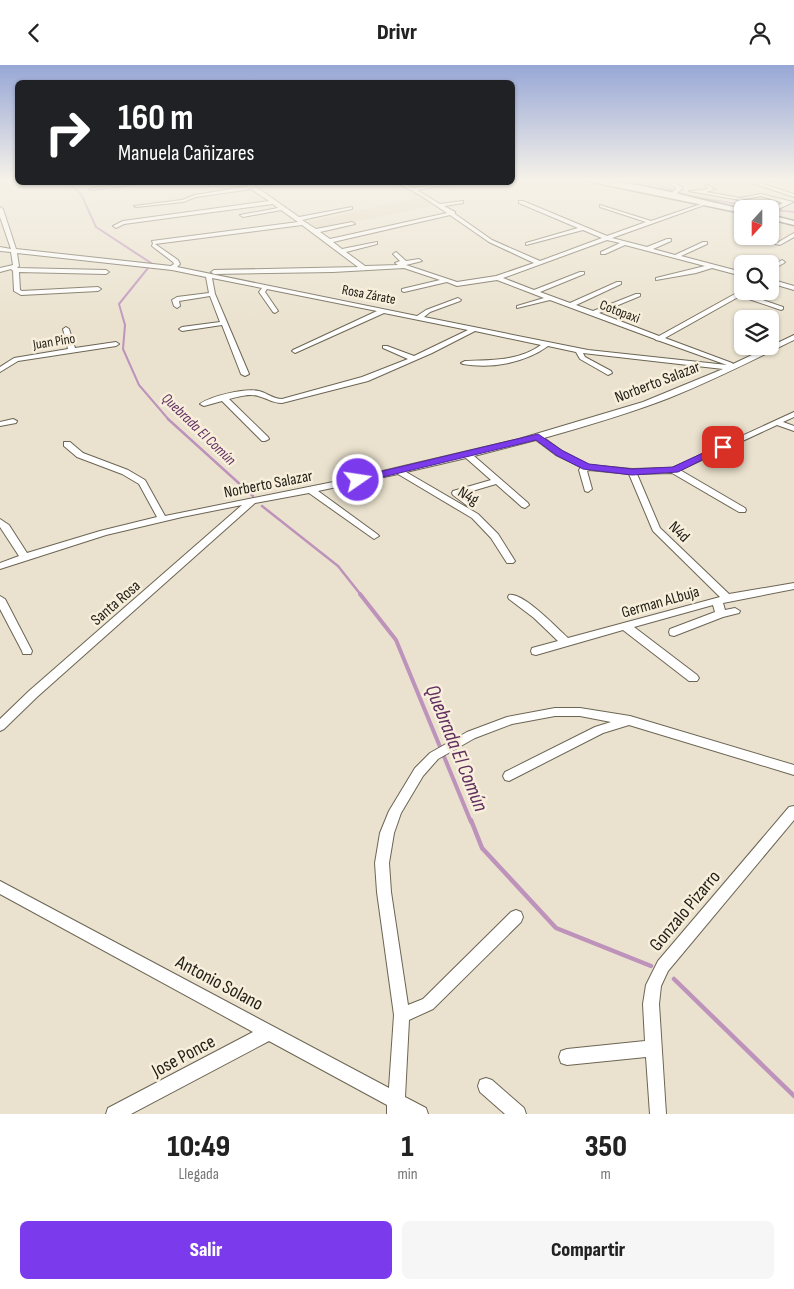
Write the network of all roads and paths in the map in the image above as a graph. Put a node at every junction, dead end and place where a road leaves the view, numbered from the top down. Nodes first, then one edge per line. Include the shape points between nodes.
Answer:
1 (6, 228) edge
2 (255, 228) edge
3 (311, 228) edge
4 (332, 228) edge
5 (387, 228) edge
6 (473, 228) edge
7 (583, 228) joint
8 (639, 228) edge
9 (358, 229) dead end
10 (316, 231) junction
11 (794, 235) edge
12 (323, 237) junction
13 (609, 239) junction
14 (669, 240) dead end
15 (329, 241) junction
16 (375, 243) dead end
17 (625, 243) junction
18 (705, 243) dead end
19 (779, 243) edge
20 (528, 244) dead end
21 (0, 249) edge
22 (646, 250) junction
23 (14, 251) junction
24 (341, 251) junction
25 (603, 253) dead end
26 (396, 254) dead end
27 (675, 257) junction
28 (419, 261) dead end
29 (782, 262) dead end
30 (371, 263) dead end
31 (405, 263) junction
32 (540, 263) junction
33 (779, 264) edge
34 (384, 266) junction
35 (710, 266) junction
36 (15, 268) junction
37 (172, 268) junction
38 (363, 268) junction
39 (0, 270) edge
40 (106, 272) dead end
41 (195, 272) junction
42 (734, 272) edge
43 (582, 273) dead end
44 (210, 275) junction
45 (497, 278) junction
46 (658, 279) dead end
47 (445, 281) junction
48 (619, 283) dead end
49 (779, 284) edge
50 (266, 286) junction
51 (794, 288) edge
52 (98, 289) dead end
53 (404, 290) dead end
54 (534, 292) junction
55 (212, 294) junction
56 (638, 295) dead end
57 (734, 297) edge
58 (550, 298) junction
59 (762, 300) edge
60 (458, 301) dead end
61 (570, 305) junction
62 (177, 306) dead end
63 (519, 307) dead end
64 (781, 307) dead end
65 (385, 310) junction
66 (274, 311) dead end
67 (592, 314) junction
68 (419, 317) junction
69 (224, 323) junction
70 (66, 329) dead end
71 (182, 329) dead end
72 (474, 329) junction
73 (794, 337) edge
74 (658, 339) junction
75 (116, 344) dead end
76 (546, 344) junction
77 (385, 347) dead end
78 (72, 351) junction
79 (295, 351) dead end
80 (579, 351) junction
81 (413, 358) junction
82 (465, 363) dead end
83 (734, 367) junction
84 (0, 370) edge
85 (608, 373) dead end
86 (245, 374) dead end
87 (224, 399) junction
88 (204, 404) dead end
89 (794, 414) edge
90 (13, 421) dead end
91 (777, 422) junction
92 (0, 425) edge
93 (794, 429) edge
94 (538, 437) junction
95 (265, 439) dead end
96 (68, 445) dead end
97 (467, 455) junction
98 (587, 467) junction
99 (674, 470) junction
100 (399, 471) junction
101 (632, 472) junction
102 (497, 481) junction
103 (588, 489) dead end
104 (311, 490) junction
105 (251, 503) junction
106 (469, 504) dead end
107 (525, 505) dead end
108 (742, 510) dead end
109 (163, 520) junction
110 (0, 522) edge
111 (374, 536) dead end
112 (24, 557) junction
113 (510, 561) dead end
114 (0, 566) edge
115 (794, 586) edge
116 (513, 597) dead end
117 (0, 599) edge
118 (722, 599) junction
119 (735, 611) dead end
120 (721, 615) junction
121 (626, 627) junction
122 (674, 632) dead end
123 (566, 643) junction
124 (27, 651) dead end
125 (536, 651) dead end
126 (693, 677) dead end
127 (630, 721) junction
128 (0, 726) edge
129 (794, 770) edge
130 (509, 776) dead end
131 (794, 811) edge
132 (0, 887) edge
133 (516, 917) dead end
134 (402, 1015) junction
135 (270, 1032) junction
136 (654, 1048) junction
137 (567, 1057) dead end
138 (486, 1086) dead end
139 (396, 1108) edge
140 (114, 1114) edge
141 (420, 1114) edge
142 (518, 1114) edge
143 (658, 1114) edge

1 - 23 street
2 - 37 street via 154,243 176,261
3 - 10 street
4 - 10 street
5 - 15 street
6 - 32 street via 486,238
7 - 13 street
7 - 20 street
8 - 13 street
9 - 12 street
10 - 12 street
11 - 19 street
12 - 15 street
13 - 17 street
13 - 32 street
14 - 22 street
15 - 24 street
16 - 24 street
17 - 22 street
17 - 25 street
18 - 27 street
21 - 23 street, Rosa Zárate
22 - 27 street
23 - 36 street
23 - 37 street, Rosa Zárate
24 - 38 street
26 - 31 street
27 - 35 street
28 - 31 street
29 - 33 street
30 - 34 street
31 - 34 street
32 - 45 street
34 - 38 street
34 - 47 street via 409,266
35 - 42 street
35 - 46 street
36 - 39 street
36 - 40 street
36 - 52 street via 21,293
37 - 41 street, Rosa Zárate
38 - 41 street
41 - 44 street, Rosa Zárate
43 - 54 street
44 - 50 street, Rosa Zárate
44 - 55 street
45 - 47 street via 462,285
45 - 54 street, Cotopaxi
47 - 53 street
48 - 61 street
49 - 51 street
50 - 65 street, Rosa Zárate
50 - 66 street via 262,292
54 - 58 street, Cotopaxi
55 - 62 street via 176,299
55 - 69 street
56 - 67 street
57 - 74 street
58 - 61 street, Cotopaxi
58 - 63 street
59 - 64 street
60 - 68 street
61 - 67 street, Cotopaxi
65 - 68 street, Rosa Zárate
65 - 79 street
67 - 74 street, Cotopaxi
68 - 72 street, Rosa Zárate
69 - 71 street
69 - 86 street
70 - 78 street
72 - 76 street, Rosa Zárate
72 - 81 street
73 - 83 street, Norberto Salazar
74 - 83 street, Cotopaxi
75 - 78 street, Juan Pino
76 - 80 street, Rosa Zárate
76 - 82 street via 512,361
77 - 81 street
78 - 84 street, Juan Pino via 16,359
80 - 83 street, Rosa Zárate
80 - 85 street via 582,358
81 - 87 street via 364,379 282,401 271,400 255,392
83 - 94 street, Norberto Salazar via 648,403
87 - 88 street
87 - 95 street
89 - 91 street
90 - 92 street
91 - 93 street
91 - 99 street
94 - 97 street, Norberto Salazar
94 - 98 street via 559,453
96 - 109 street via 80,455 142,482
97 - 100 street, Norberto Salazar
97 - 102 street
98 - 101 street
98 - 103 street via 584,470
99 - 101 street
99 - 108 street
100 - 104 street, Norberto Salazar
100 - 113 street, N4g via 475,516 495,536
101 - 118 street, N4d via 656,529
102 - 106 street via 456,493
102 - 107 street
104 - 105 street, Norberto Salazar
104 - 111 street
105 - 109 street, Norberto Salazar
105 - 128 street, Santa Rosa
109 - 112 street, Norberto Salazar via 54,546
110 - 112 street
112 - 114 street, Norberto Salazar
115 - 118 street, German ALbuja
116 - 123 street
117 - 124 street
118 - 120 street
118 - 121 street, German ALbuja
119 - 120 street
120 - 122 street
121 - 123 street, German ALbuja
121 - 126 street
123 - 125 street, German ALbuja
127 - 129 street
127 - 130 street via 599,730
127 - 134 street via 580,712 555,712 511,720 451,745 434,756 419,772 395,811 382,863
131 - 136 street, Gonzalo Pizarro via 663,965 654,985 651,1004
132 - 135 street, Antonio Solano
133 - 134 street via 428,1004
134 - 139 street
135 - 139 street, Antonio Solano
135 - 140 street, Jose Ponce
136 - 137 street
136 - 143 street, Gonzalo Pizarro
138 - 142 street
139 - 141 street, Antonio Solano

